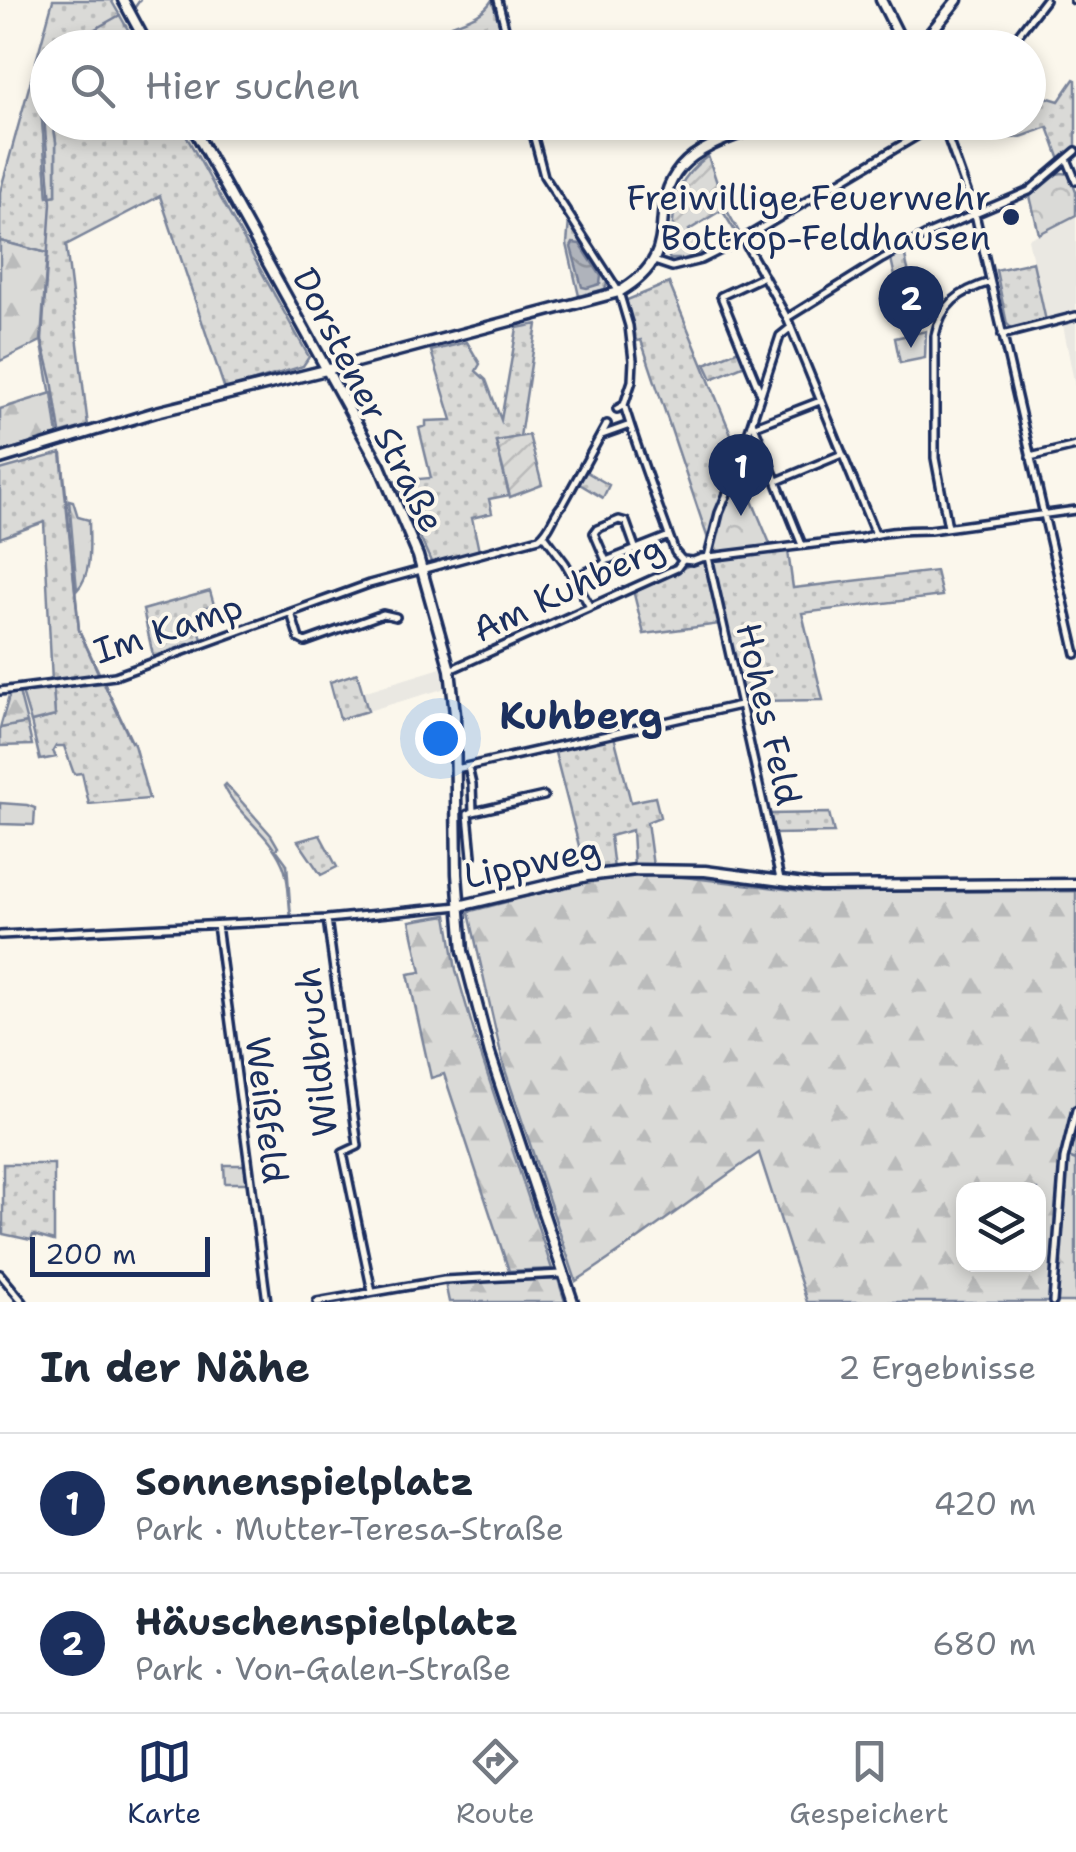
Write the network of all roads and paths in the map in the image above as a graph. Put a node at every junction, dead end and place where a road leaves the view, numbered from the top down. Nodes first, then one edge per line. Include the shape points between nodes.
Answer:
1 (123, 0) edge
2 (498, 0) edge
3 (881, 0) edge
4 (957, 0) edge
5 (1045, 0) edge
6 (139, 30) edge
7 (506, 30) edge
8 (896, 30) edge
9 (933, 30) edge
10 (1022, 30) edge
11 (200, 140) edge
12 (535, 140) edge
13 (728, 140) edge
14 (911, 140) edge
15 (948, 140) edge
16 (1076, 151) edge
17 (1067, 159) junction
18 (1076, 182) edge
19 (975, 214) junction
20 (743, 239) junction
21 (654, 261) junction
22 (764, 276) junction
23 (990, 282) junction
24 (618, 292) junction
25 (1076, 316) edge
26 (788, 318) junction
27 (790, 328) junction
28 (1002, 335) junction
29 (326, 370) junction
30 (760, 394) junction
31 (820, 400) junction
32 (753, 423) junction
33 (607, 424) dead end
34 (630, 425) junction
35 (602, 436) junction
36 (1076, 446) edge
37 (842, 454) junction
38 (1030, 457) junction
39 (0, 459) edge
40 (777, 481) junction
41 (1076, 510) edge
42 (1044, 515) junction
43 (948, 528) junction
44 (876, 534) junction
45 (544, 535) junction
46 (669, 536) junction
47 (802, 546) junction
48 (636, 550) junction
49 (708, 557) junction
50 (683, 560) junction
51 (606, 561) junction
52 (423, 570) junction
53 (573, 578) junction
54 (590, 607) junction
55 (291, 614) junction
56 (396, 617) dead end
57 (1076, 654) edge
58 (450, 670) junction
59 (0, 691) edge
60 (741, 704) junction
61 (468, 768) junction
62 (456, 770) junction
63 (544, 796) dead end
64 (473, 812) junction
65 (472, 856) dead end
66 (780, 882) junction
67 (1076, 884) edge
68 (459, 906) junction
69 (327, 919) junction
70 (218, 924) junction
71 (0, 936) edge
72 (1076, 1110) edge
73 (0, 1274) edge
74 (564, 1274) junction
75 (372, 1292) junction
76 (24, 1302) edge
77 (267, 1302) edge
78 (317, 1302) edge
79 (574, 1302) edge
80 (1053, 1302) edge

1 - 6 main road
2 - 7 street
3 - 8 main road
4 - 9 main road
5 - 10 street
11 - 29 main road, Dorstener Straße
12 - 24 street via 544,176
13 - 21 main road via 684,164 667,193
14 - 20 street
15 - 19 street
16 - 17 street
17 - 18 street
17 - 19 street via 1028,192
19 - 23 street
19 - 26 street via 928,234
20 - 21 street via 686,265
20 - 22 street
21 - 24 main road
22 - 26 street
22 - 30 street via 720,296
23 - 28 street
23 - 43 street via 951,302 935,336 935,458
24 - 29 main road
24 - 34 street via 633,360 620,407
25 - 28 street
26 - 27 street
27 - 30 street via 780,336
27 - 31 street
28 - 38 street
29 - 39 main road
29 - 52 main road, Dorstener Straße via 380,466
30 - 32 street
31 - 32 street
31 - 37 street
32 - 40 street
32 - 49 street
33 - 35 street
34 - 35 street
34 - 46 street
35 - 45 street
36 - 38 street
37 - 40 street
37 - 44 street
38 - 42 street
40 - 47 street
41 - 42 street, Am Kuhberg
42 - 43 street, Am Kuhberg
42 - 57 street
43 - 44 street, Am Kuhberg
44 - 47 street, Am Kuhberg
45 - 52 street, Im Kamp
45 - 53 street
46 - 48 street
46 - 50 street
47 - 49 street, Am Kuhberg
48 - 51 street
48 - 51 street via 626,522 619,520 594,533
49 - 50 street, Am Kuhberg
49 - 60 street, Hohes Feld
50 - 54 street, Am Kuhberg
51 - 53 street
52 - 55 street, Im Kamp
52 - 58 main road, Dorstener Straße
53 - 54 street
54 - 58 street, Am Kuhberg
55 - 56 street, Im Kamp via 305,642 383,614
55 - 59 street, Im Kamp via 106,678
58 - 62 main road, Dorstener Straße
60 - 61 street
60 - 66 street, Hohes Feld
61 - 62 street
61 - 64 street
62 - 68 main road, Dorstener Straße
63 - 64 street
64 - 65 street
66 - 67 main road, Lippweg
66 - 68 main road, Lippweg via 636,870
68 - 69 street, Lippweg
68 - 74 main road, Dorstener Straße via 475,1002
69 - 70 street, Lippweg
69 - 75 street, Wildbruch via 358,1146 344,1153
70 - 71 street, Lippweg
70 - 77 street, Weißfeld
72 - 80 street via 1064,1159
73 - 76 street
74 - 75 street via 444,1280
74 - 79 main road, Dorstener Straße
75 - 78 street

